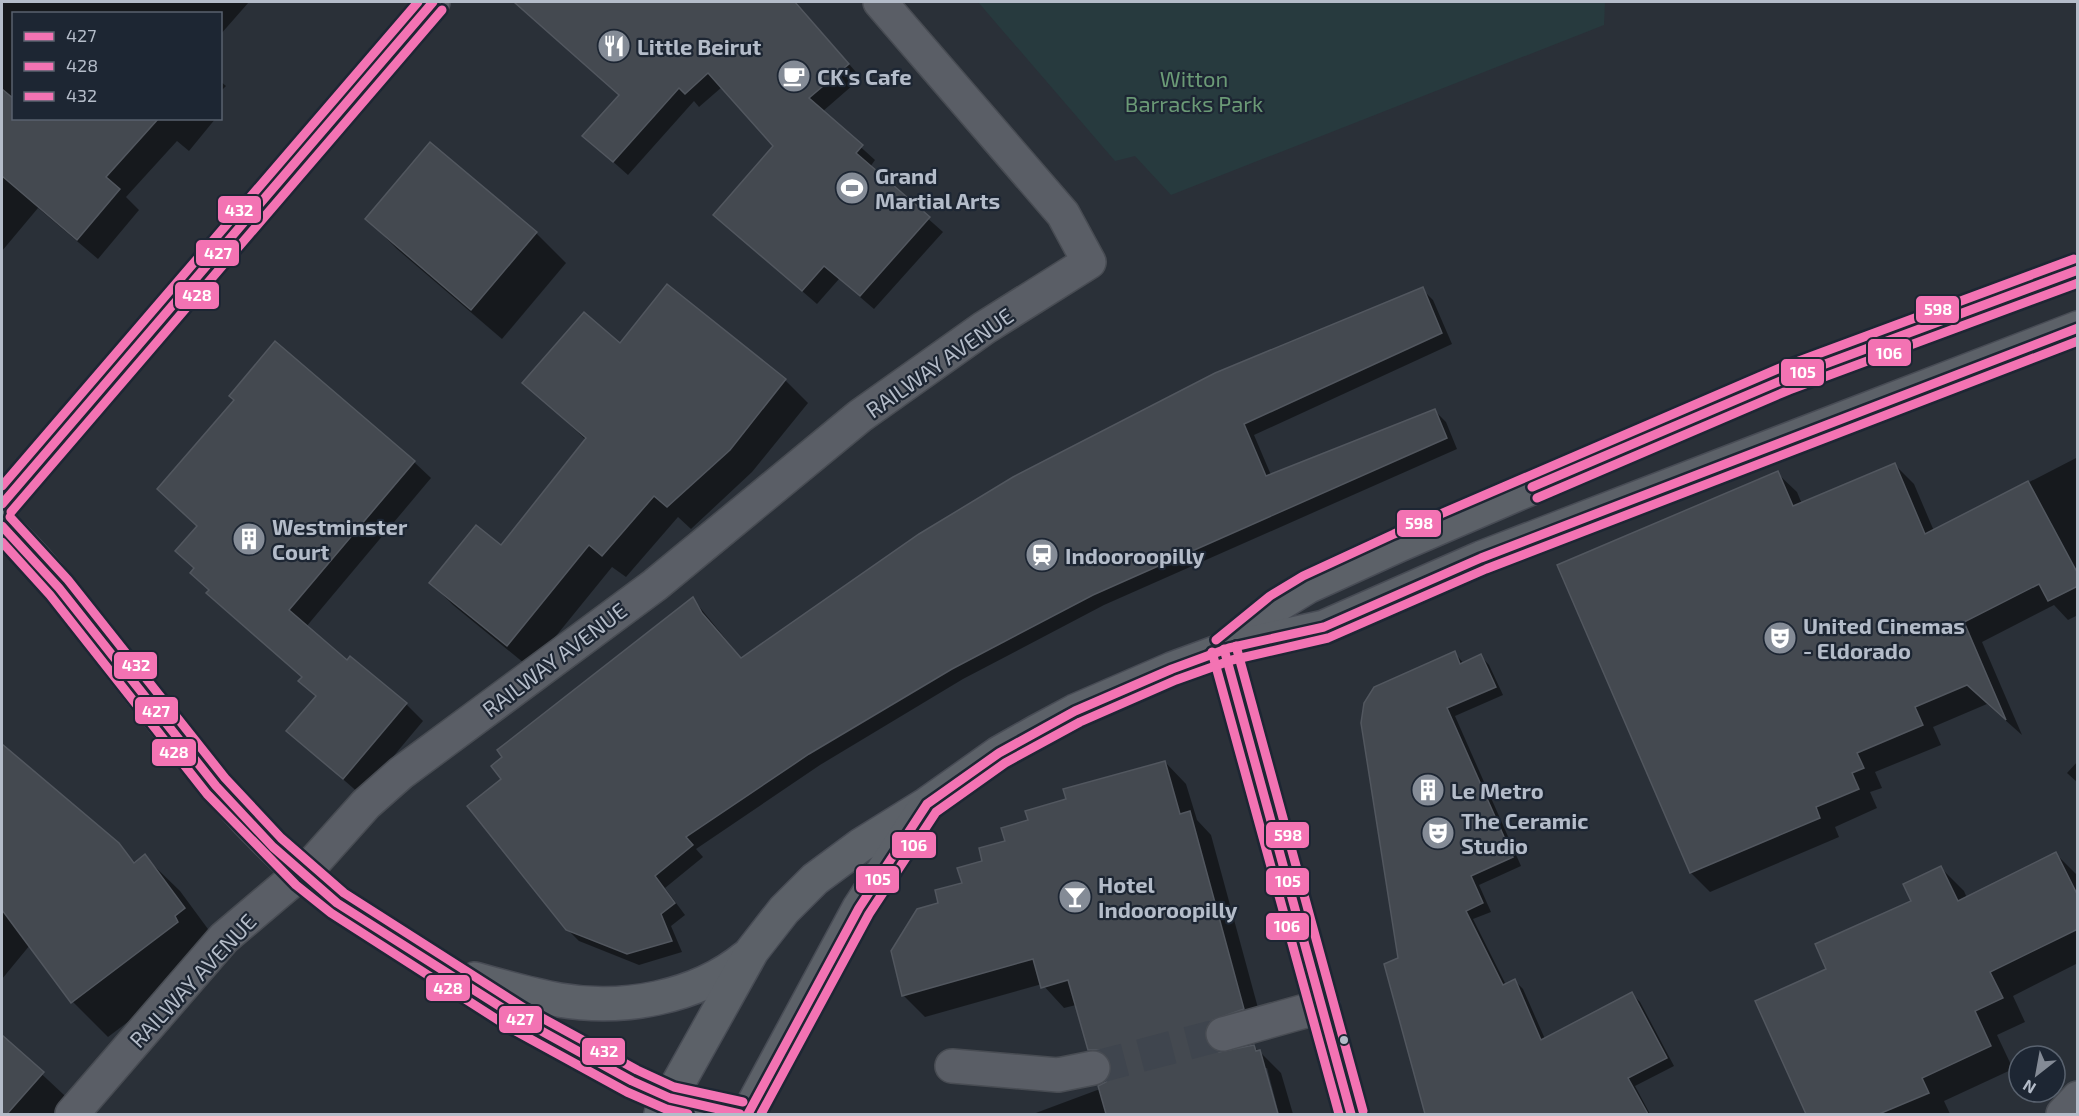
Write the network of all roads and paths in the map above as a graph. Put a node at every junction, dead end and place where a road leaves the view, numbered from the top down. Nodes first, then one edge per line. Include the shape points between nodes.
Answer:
1 (433, 2) edge
2 (880, 2) edge
3 (2078, 270) edge
4 (2078, 328) edge
5 (2, 504) edge
6 (2, 526) edge
7 (1226, 648) junction
8 (927, 804) junction
9 (300, 874) junction
10 (752, 951) junction
11 (441, 969) junction
12 (1323, 1006) junction
13 (1223, 1034) tunnel mouth
14 (952, 1066) dead end
15 (1093, 1068) tunnel mouth
16 (2078, 1098) edge
17 (665, 1106) edge
18 (72, 1114) edge
19 (740, 1114) edge
20 (748, 1114) edge
21 (1352, 1114) edge
22 (2063, 1114) edge

1 - 5 main road
2 - 9 street, RAILWAY AVENUE via 1063,214 1089,262 984,328 860,416 663,578 401,773
3 - 7 main road via 1785,379 1399,544 1309,586 1278,605
4 - 7 main road via 1481,558 1324,627
6 - 9 main road via 50,576 212,784
7 - 8 main road via 1075,711 999,753
7 - 12 street
8 - 10 main road via 861,844 815,879
8 - 20 main road via 859,908
9 - 11 main road via 337,903
9 - 18 street, RAILWAY AVENUE via 224,938
10 - 11 main road via 706,983 651,1000 601,1004 550,998
10 - 17 main road
11 - 17 main road via 518,1018 632,1081
12 - 13 street
12 - 21 street
14 - 15 street via 1058,1075
16 - 22 street
17 - 19 main road

